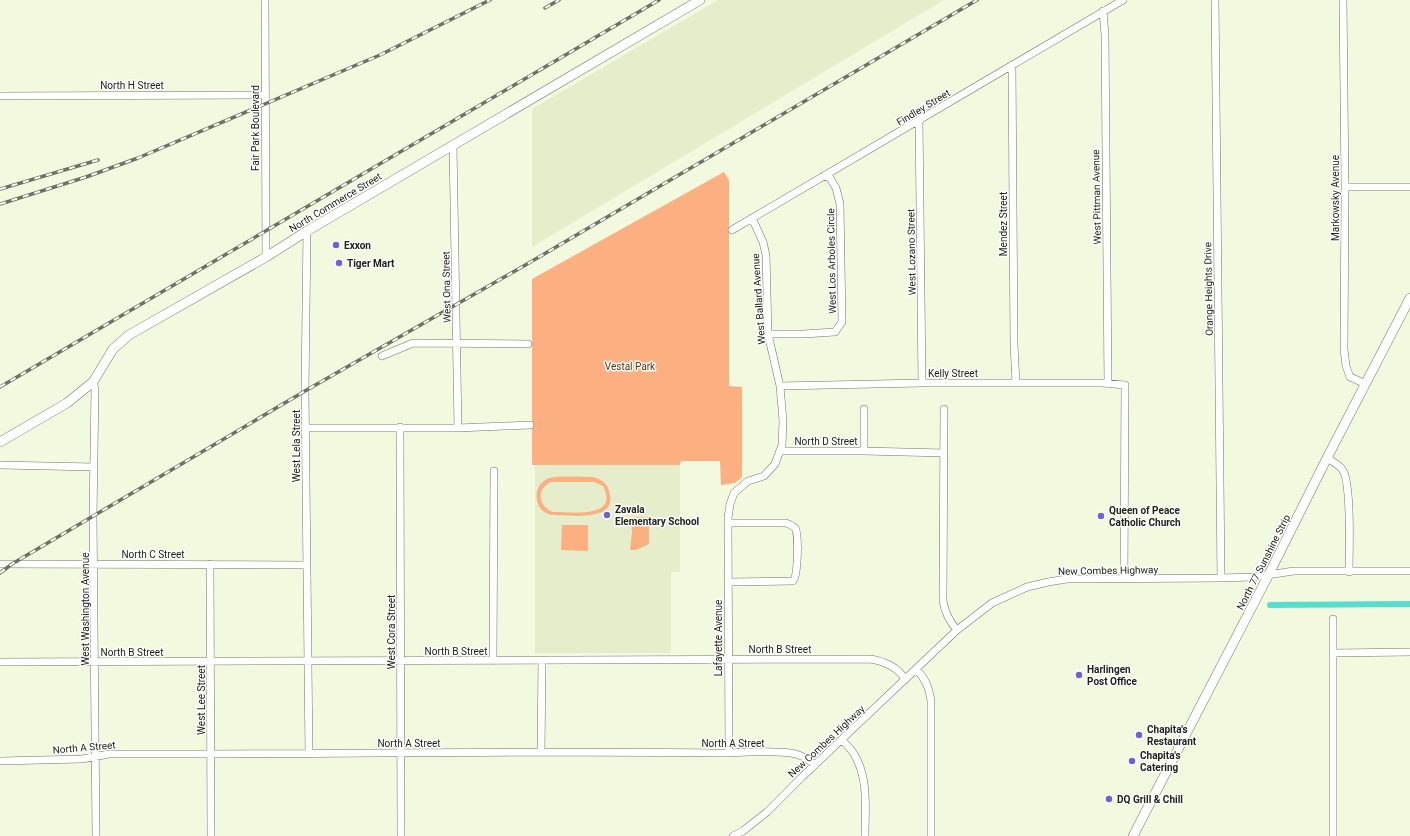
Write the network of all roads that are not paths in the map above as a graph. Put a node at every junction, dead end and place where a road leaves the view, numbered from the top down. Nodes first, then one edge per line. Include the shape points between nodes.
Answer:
1 (265, 0) edge
2 (700, 0) edge
3 (1123, 0) edge
4 (1215, 0) edge
5 (1343, 0) edge
6 (1103, 11) junction
7 (1012, 66) junction
8 (265, 94) junction
9 (0, 96) edge
10 (919, 120) junction
11 (453, 145) junction
12 (824, 176) junction
13 (1345, 187) junction
14 (1410, 187) edge
15 (752, 218) junction
16 (732, 230) dead end
17 (307, 231) junction
18 (266, 257) junction
19 (1410, 298) edge
20 (768, 334) junction
21 (457, 344) junction
22 (528, 344) dead end
23 (382, 356) dead end
24 (94, 382) junction
25 (922, 383) junction
26 (1016, 383) junction
27 (1108, 384) junction
28 (1366, 384) junction
29 (780, 386) junction
30 (864, 408) dead end
31 (944, 410) dead end
32 (530, 425) dead end
33 (400, 427) junction
34 (306, 428) junction
35 (458, 428) junction
36 (0, 442) edge
37 (780, 451) junction
38 (864, 451) junction
39 (944, 453) junction
40 (1327, 458) junction
41 (0, 465) edge
42 (94, 467) junction
43 (494, 471) dead end
44 (728, 523) junction
45 (0, 564) edge
46 (94, 564) junction
47 (210, 564) junction
48 (306, 565) junction
49 (1410, 571) edge
50 (1349, 572) junction
51 (1269, 574) junction
52 (1221, 578) junction
53 (1124, 579) junction
54 (728, 582) junction
55 (1334, 619) dead end
56 (957, 630) junction
57 (1334, 652) junction
58 (1410, 652) edge
59 (728, 660) junction
60 (308, 661) junction
61 (401, 661) junction
62 (493, 661) junction
63 (542, 661) junction
64 (0, 662) edge
65 (95, 662) junction
66 (210, 662) junction
67 (916, 669) junction
68 (905, 680) junction
69 (842, 740) junction
70 (541, 752) junction
71 (728, 753) junction
72 (211, 754) junction
73 (308, 754) junction
74 (401, 754) junction
75 (95, 758) junction
76 (0, 761) edge
77 (815, 765) junction
78 (96, 836) edge
79 (211, 836) edge
80 (401, 836) edge
81 (733, 836) edge
82 (865, 836) edge
83 (931, 836) edge
84 (1133, 836) edge
85 (1333, 836) edge

1 - 8 street, Fair Park Boulevard
2 - 11 main road, North Commerce Street
3 - 6 street, Findley Street
4 - 52 street, Orange Heights Drive
5 - 13 street, Markowsky Avenue
6 - 7 street, Findley Street
6 - 27 street, West Pittman Avenue
7 - 10 street, Findley Street
7 - 26 street, Mendez Street
8 - 9 street, North H Street
8 - 18 street, Fair Park Boulevard
10 - 12 street, Findley Street
10 - 25 street, West Lozano Street
11 - 17 main road, North Commerce Street
11 - 21 street, West Ona Street
12 - 15 street, Findley Street
12 - 20 street, West Los Arboles Circle via 830,178 836,188 840,204 842,322 835,332
13 - 14 street
13 - 28 street, Markowsky Avenue via 1344,349 1350,377
15 - 16 street, Findley Street
15 - 20 street, West Ballard Avenue via 766,255
17 - 18 main road, North Commerce Street
17 - 34 street, West Lela Street
18 - 24 main road, North Commerce Street via 129,335 113,349
19 - 28 main road, North 77 Sunshine Strip
20 - 29 street, West Ballard Avenue
21 - 22 street
21 - 23 street via 413,343
21 - 35 street, West Ona Street
24 - 36 main road, North Commerce Street via 67,402
24 - 42 street, West Washington Avenue
25 - 26 street, Kelly Street
25 - 29 street, Kelly Street
26 - 27 street, Kelly Street
27 - 53 street, Kelly Street via 1125,385
28 - 40 main road, North 77 Sunshine Strip
29 - 37 street, West Ballard Avenue via 783,421
30 - 38 street
31 - 39 street
32 - 35 street
33 - 34 street
33 - 35 street
33 - 61 street, West Cora Street
34 - 48 street, West Lela Street
37 - 38 street, North D Street
37 - 44 street, North D Street via 775,464 764,476 748,481 734,493
38 - 39 street, North D Street
39 - 56 street via 943,601 946,614
40 - 50 street via 1342,469 1346,477
40 - 51 main road, North 77 Sunshine Strip
41 - 42 street
42 - 46 street, West Washington Avenue
43 - 62 street
44 - 54 street, Lafayette Avenue
44 - 54 street via 786,523 794,527 797,559 796,578 793,581
45 - 46 street, North C Street
46 - 47 street, North C Street
46 - 65 street, West Washington Avenue
47 - 48 street, North C Street
47 - 66 street, West Lee Street
48 - 60 street, West Lela Street
49 - 50 street, New Combes Highway
50 - 51 street, New Combes Highway via 1294,571
51 - 52 street, New Combes Highway
51 - 84 main road, North 77 Sunshine Strip
52 - 53 street, New Combes Highway
53 - 56 street, New Combes Highway via 1067,579 1027,587 992,603
54 - 59 street, Lafayette Avenue
55 - 57 street
56 - 67 street, New Combes Highway
57 - 58 street
57 - 85 street
59 - 63 street, North B Street
59 - 68 street, North B Street via 870,659 891,666
59 - 71 street, Lafayette Avenue
60 - 61 street, North B Street
60 - 66 street, North B Street
60 - 73 street, West Lela Street
61 - 62 street, North B Street
61 - 74 street, West Cora Street
62 - 63 street, North B Street
63 - 70 street
64 - 65 street, North B Street
65 - 66 street, North B Street
65 - 75 street, West Washington Avenue
66 - 72 street, West Lee Street
67 - 68 street, New Combes Highway
67 - 83 street via 928,686 931,701
68 - 69 street, New Combes Highway
69 - 77 street, New Combes Highway
69 - 82 street via 853,752 863,778
70 - 71 street, North A Street
70 - 74 street, North A Street
71 - 77 street, North A Street via 795,754
72 - 73 street, North A Street
72 - 75 street, North A Street via 109,754
72 - 79 street, West Lee Street
73 - 74 street, North A Street
74 - 80 street, West Cora Street
75 - 76 street, North A Street
75 - 78 street, West Washington Avenue
77 - 81 street, New Combes Highway via 760,819

